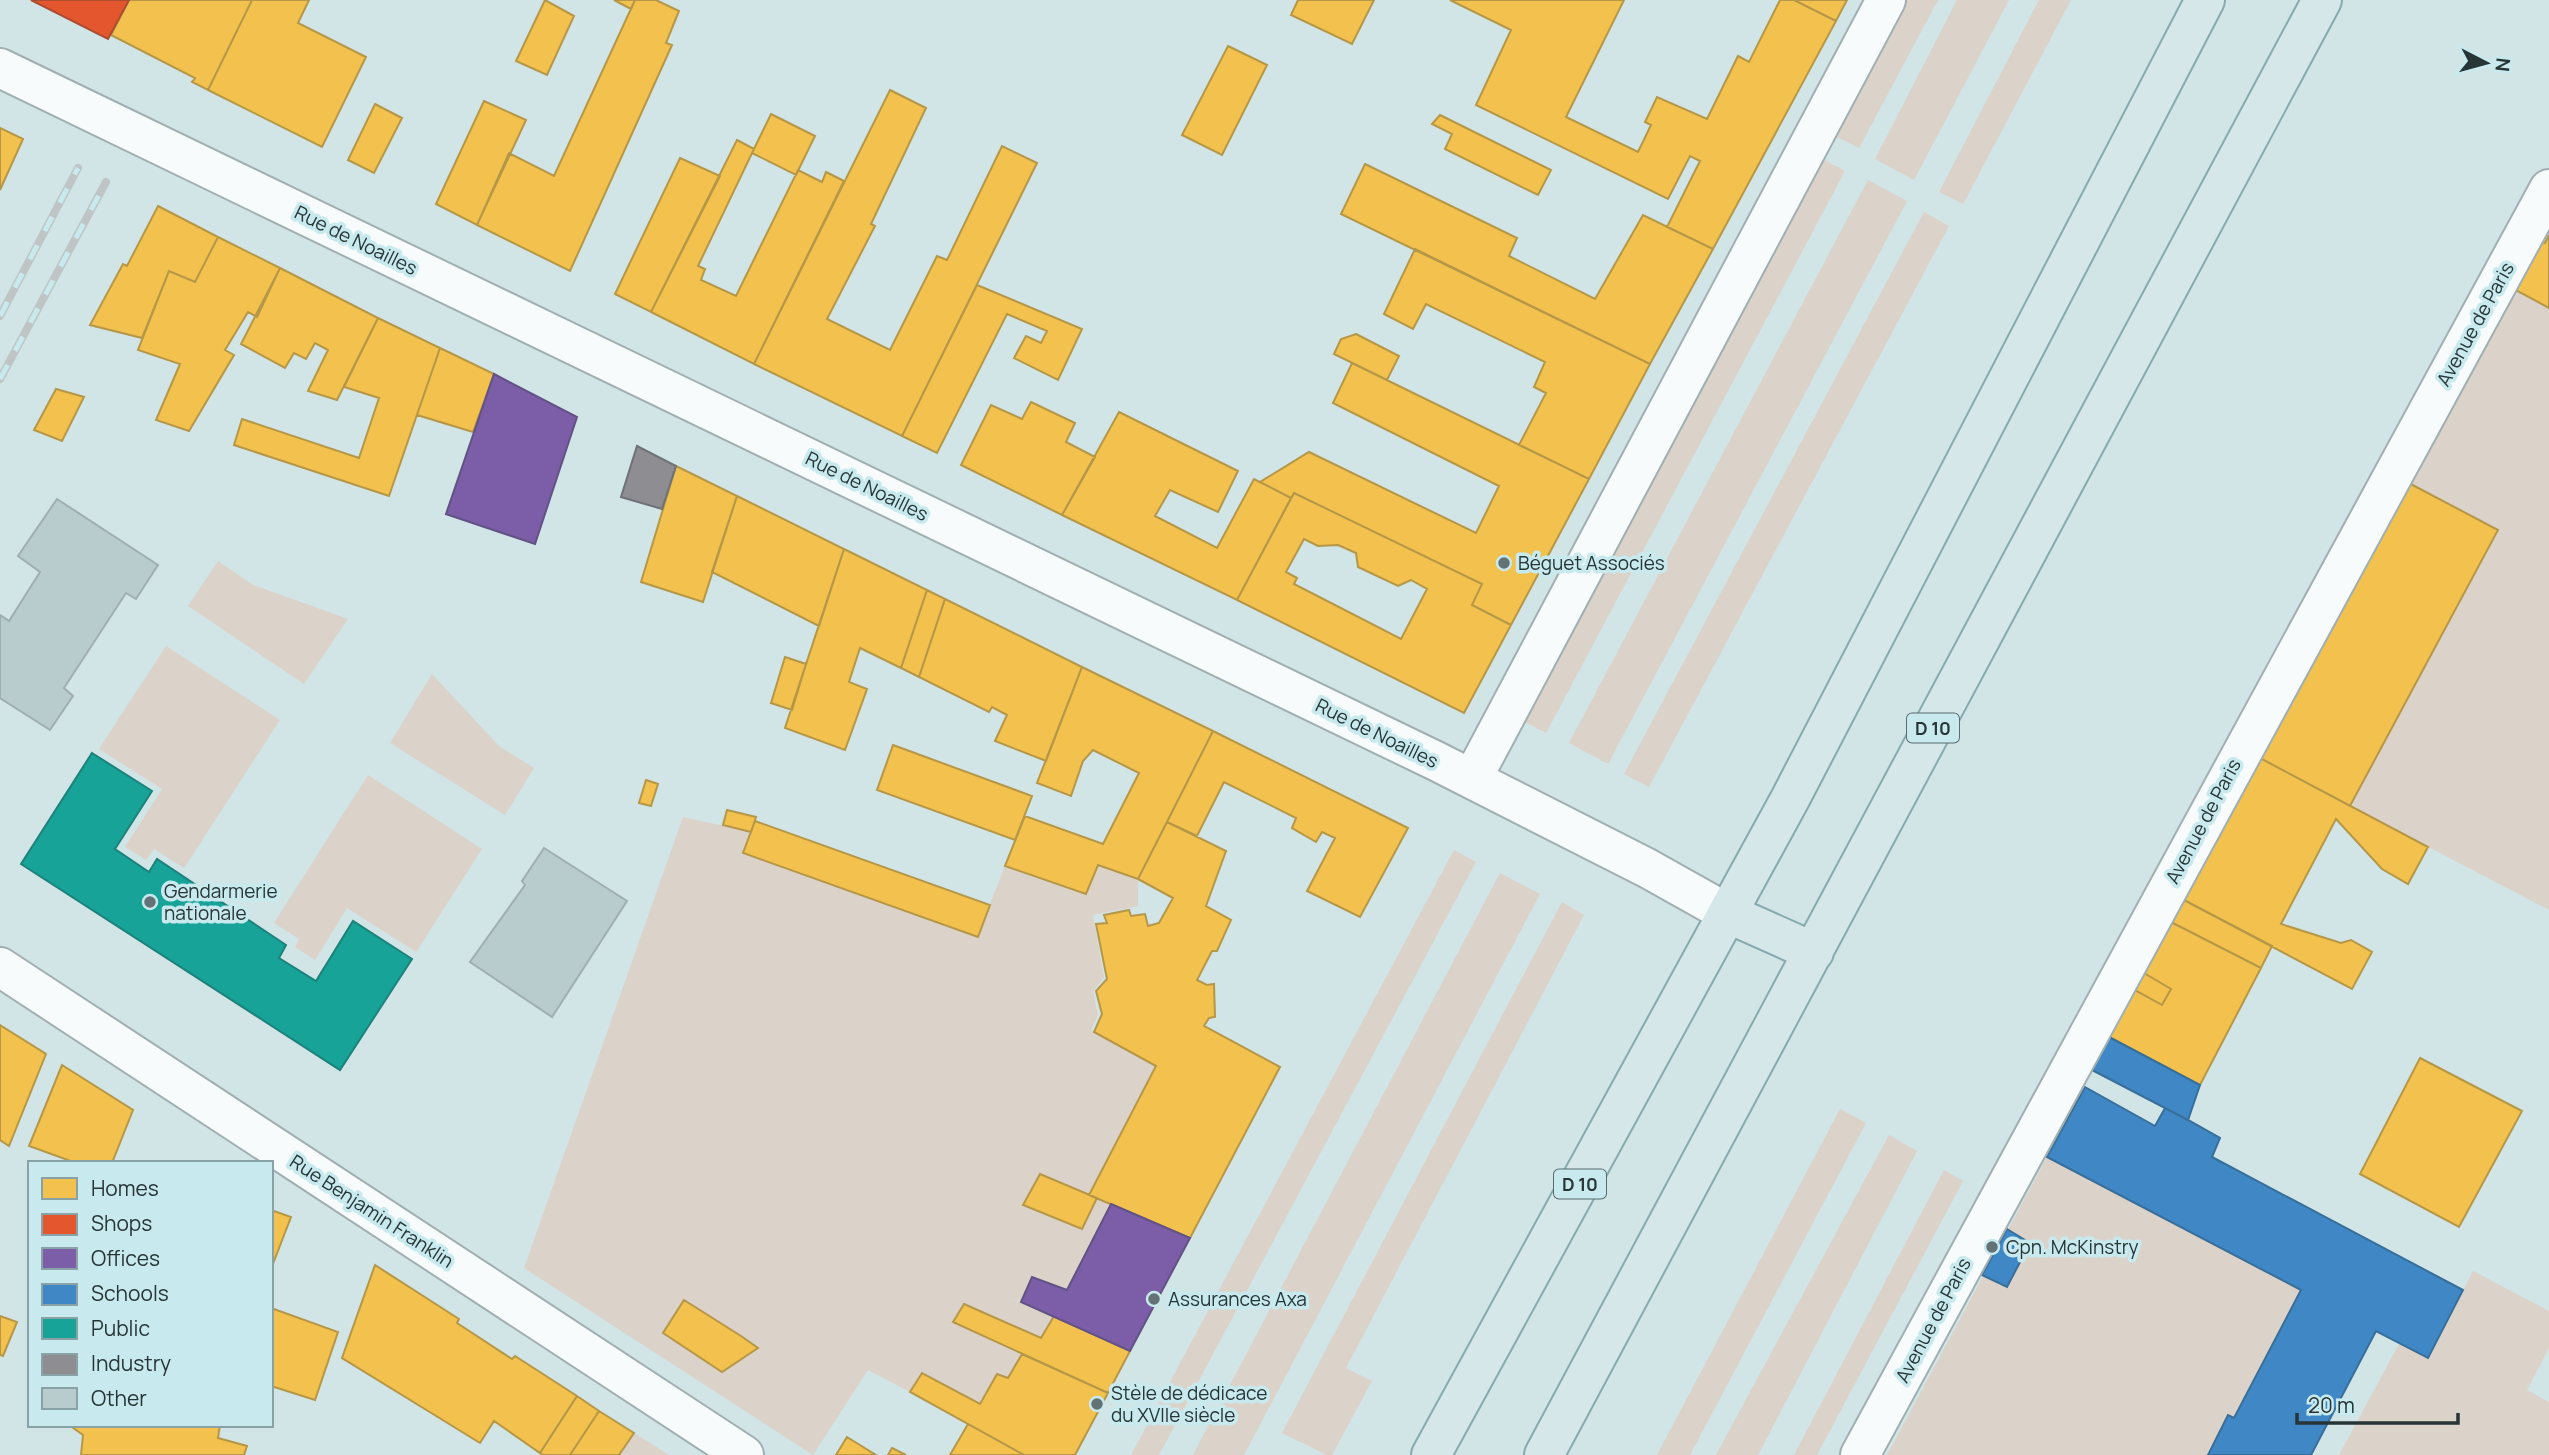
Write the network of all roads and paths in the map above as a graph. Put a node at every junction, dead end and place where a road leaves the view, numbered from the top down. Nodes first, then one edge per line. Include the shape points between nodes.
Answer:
1 (1886, 0) edge
2 (2205, 0) edge
3 (2322, 0) edge
4 (0, 68) edge
5 (2549, 189) edge
6 (1472, 779) junction
7 (1728, 914) junction
8 (1814, 952) junction
9 (0, 967) edge
10 (744, 1455) edge
11 (1431, 1455) edge
12 (1544, 1455) edge
13 (1860, 1455) edge

1 - 6 street
2 - 7 main road, D 10
3 - 8 main road, D 10
4 - 6 street, Rue de Noailles
5 - 13 street, Avenue de Paris
6 - 7 street, Rue de Noailles via 1647,867
7 - 8 main road
7 - 11 main road, D 10
8 - 12 main road, D 10
9 - 10 street, Rue Benjamin Franklin

